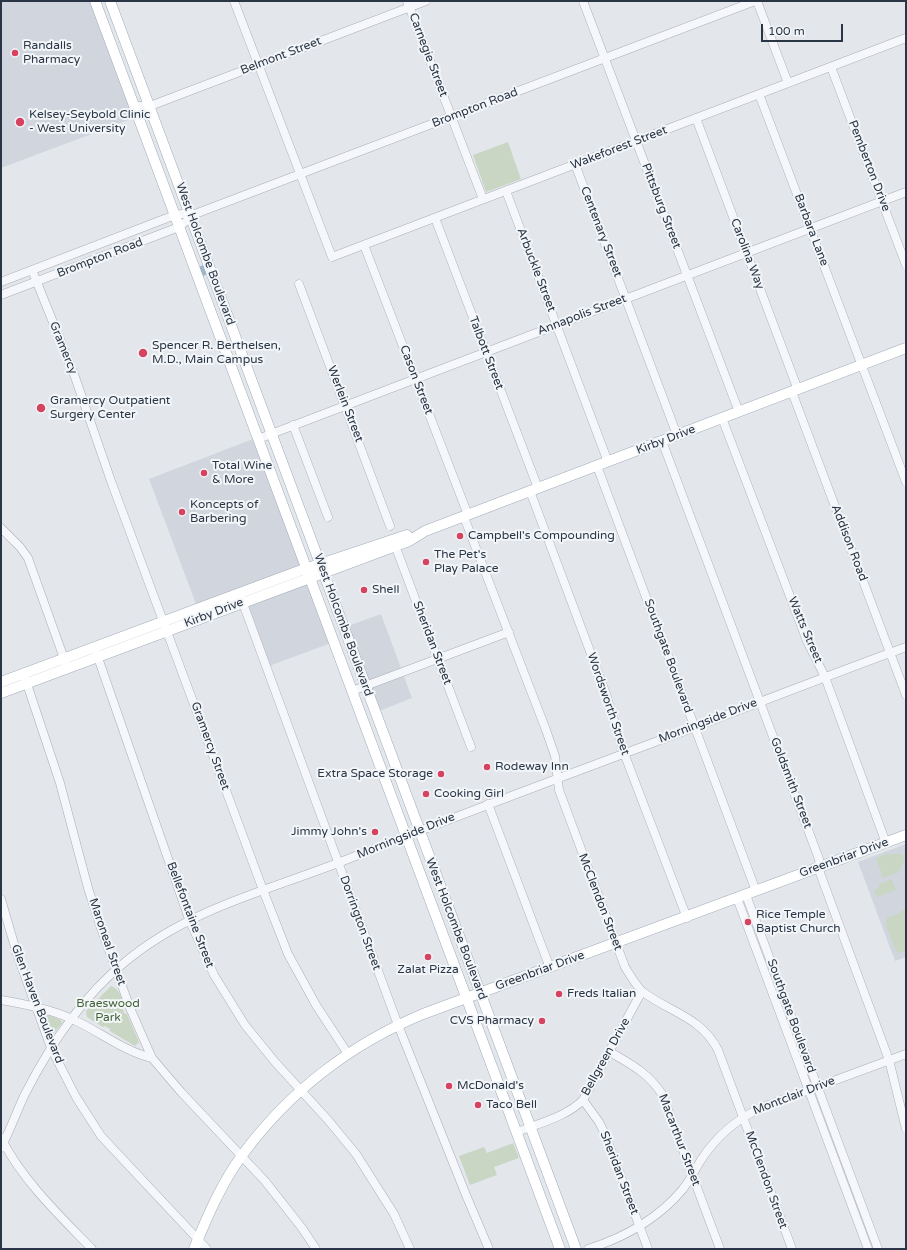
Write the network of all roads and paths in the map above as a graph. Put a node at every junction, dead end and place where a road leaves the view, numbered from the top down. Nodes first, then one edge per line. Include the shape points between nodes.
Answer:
1 (109, 1) edge
2 (234, 1) edge
3 (426, 1) edge
4 (583, 1) edge
5 (756, 1) edge
6 (96, 3) edge
7 (409, 4) edge
8 (906, 38) edge
9 (604, 58) junction
10 (258, 65) junction
11 (831, 67) junction
12 (788, 83) junction
13 (759, 94) junction
14 (134, 106) junction
15 (150, 106) junction
16 (452, 117) junction
17 (696, 118) junction
18 (636, 141) junction
19 (575, 164) junction
20 (300, 174) junction
21 (506, 191) junction
22 (906, 192) edge
23 (483, 199) junction
24 (882, 201) junction
25 (175, 215) junction
26 (192, 215) junction
27 (435, 218) junction
28 (179, 227) junction
29 (810, 228) junction
30 (364, 245) junction
31 (91, 247) junction
32 (747, 252) junction
33 (96, 259) junction
34 (906, 265) edge
35 (32, 270) junction
36 (687, 275) junction
37 (37, 281) junction
38 (1, 282) edge
39 (299, 284) dead end
40 (1, 295) edge
41 (626, 298) junction
42 (556, 325) junction
43 (906, 348) edge
44 (486, 352) junction
45 (862, 365) junction
46 (415, 379) junction
47 (795, 391) junction
48 (345, 406) junction
49 (739, 412) junction
50 (722, 418) junction
51 (293, 426) junction
52 (93, 428) joint
53 (272, 434) junction
54 (677, 435) junction
55 (258, 438) junction
56 (662, 441) junction
57 (608, 462) junction
58 (597, 466) junction
59 (906, 482) edge
60 (534, 490) junction
61 (466, 516) junction
62 (328, 517) dead end
63 (390, 526) dead end
64 (1, 528) edge
65 (394, 543) junction
66 (322, 568) junction
67 (308, 573) junction
68 (241, 598) junction
69 (166, 626) junction
70 (508, 632) junction
71 (906, 647) edge
72 (96, 653) junction
73 (890, 653) junction
74 (438, 658) junction
75 (66, 664) junction
76 (825, 677) junction
77 (25, 679) junction
78 (1, 682) edge
79 (366, 685) junction
80 (352, 691) junction
81 (1, 693) edge
82 (906, 695) edge
83 (760, 701) junction
84 (694, 727) junction
85 (471, 747) dead end
86 (624, 752) junction
87 (557, 779) junction
88 (488, 804) junction
89 (420, 830) junction
90 (906, 835) edge
91 (406, 836) junction
92 (886, 843) junction
93 (338, 863) junction
94 (819, 867) junction
95 (263, 890) junction
96 (746, 895) junction
97 (1, 899) edge
98 (687, 918) junction
99 (190, 919) junction
100 (616, 944) junction
101 (550, 968) junction
102 (116, 970) junction
103 (642, 991) junction
104 (481, 993) junction
105 (467, 998) junction
106 (1, 1000) edge
107 (35, 1006) junction
108 (72, 1019) junction
109 (398, 1025) junction
110 (51, 1048) junction
111 (610, 1052) junction
112 (348, 1054) junction
113 (906, 1054) edge
114 (152, 1058) junction
115 (490, 1060) junction
116 (889, 1060) junction
117 (510, 1071) junction
118 (817, 1087) junction
119 (300, 1090) junction
120 (809, 1090) junction
121 (583, 1100) junction
122 (743, 1117) junction
123 (530, 1127) junction
124 (906, 1128) edge
125 (517, 1132) junction
126 (2, 1143) edge
127 (242, 1155) junction
128 (692, 1175) junction
129 (640, 1227) junction
130 (198, 1239) junction
131 (92, 1249) edge
132 (194, 1249) edge
133 (208, 1249) edge
134 (316, 1249) edge
135 (410, 1249) edge
136 (489, 1249) edge
137 (560, 1249) edge
138 (576, 1249) edge
139 (588, 1249) edge
140 (648, 1249) edge
141 (720, 1249) edge
142 (792, 1249) edge
143 (868, 1249) edge
144 (878, 1249) edge

1 - 6 street
1 - 15 main road, West Holcombe Boulevard
2 - 10 street
3 - 7 street, Belmont Street
4 - 9 street, Pittsburg Street
5 - 9 street, Brompton Road
5 - 12 street
6 - 14 main road, West Holcombe Boulevard
7 - 10 street, Belmont Street
7 - 16 street, Carnegie Street
8 - 11 street, Wakeforest Street
9 - 16 street, Brompton Road
9 - 18 street, Pittsburg Street
10 - 15 street, Belmont Street
10 - 20 street
11 - 12 street, Wakeforest Street
11 - 24 street, Pemberton Drive
12 - 13 street, Wakeforest Street
13 - 17 street, Wakeforest Street
13 - 29 street, Barbara Lane
14 - 15 street, Belmont Street
14 - 25 main road, West Holcombe Boulevard
15 - 26 main road, West Holcombe Boulevard
16 - 20 street, Brompton Road
16 - 23 street, Carnegie Street
17 - 18 street, Wakeforest Street
17 - 32 street, Carolina Way
18 - 19 street, Wakeforest Street
18 - 36 street, Pittsburg Street
19 - 21 street, Wakeforest Street
19 - 41 street, Centenary Street
20 - 26 street, Brompton Road
20 - 30 street, Wakeforest Street via 332,257
21 - 23 street, Wakeforest Street
21 - 42 street, Arbuckle Street
22 - 24 street, Annapolis Street
23 - 27 street, Wakeforest Street
24 - 29 street, Annapolis Street
24 - 34 street, Pemberton Drive
25 - 26 street, Brompton Road
25 - 28 main road, West Holcombe Boulevard
25 - 31 street, Brompton Road
26 - 28 street, Brompton Road
26 - 53 main road, West Holcombe Boulevard
27 - 30 street, Wakeforest Street
27 - 44 street, Talbott Street
28 - 33 street, Brompton Road
28 - 55 main road, West Holcombe Boulevard
29 - 32 street, Annapolis Street
29 - 45 street, Barbara Lane
30 - 46 street, Cason Street
31 - 33 street
31 - 35 street, Brompton Road
32 - 36 street, Annapolis Street
32 - 47 street, Carolina Way
33 - 37 street, Brompton Road
35 - 37 street, Gramercy
35 - 38 street, Brompton Road
36 - 41 street, Annapolis Street
36 - 49 street, Pittsburg Street
37 - 40 street, Brompton Road
37 - 52 street, Gramercy
39 - 48 street, Werlein Street
41 - 42 street, Annapolis Street
41 - 54 street, Centenary Street
42 - 44 street, Annapolis Street
42 - 57 street, Arbuckle Street
43 - 45 main road, Kirby Drive
44 - 46 street, Annapolis Street
44 - 60 street, Talbott Street
45 - 47 main road, Kirby Drive
45 - 59 street, Barbara Lane
46 - 48 street, Annapolis Street
46 - 61 street, Cason Street
47 - 49 main road, Kirby Drive
47 - 73 street, Addison Road
48 - 51 street, Annapolis Street
48 - 63 street, Werlein Street
49 - 50 main road, Kirby Drive
50 - 54 main road, Kirby Drive
50 - 76 street, Watts Street via 807,641
51 - 53 street, Annapolis Street
51 - 62 street
52 - 69 street, Gramercy Street
53 - 55 street, Annapolis Street
53 - 66 main road, West Holcombe Boulevard
54 - 56 main road, Kirby Drive
55 - 67 main road, West Holcombe Boulevard
56 - 57 main road, Kirby Drive
56 - 83 street, Goldsmith Street
57 - 58 main road, Kirby Drive
58 - 60 main road, Kirby Drive
58 - 84 street, Southgate Boulevard
60 - 61 main road, Kirby Drive
60 - 86 street, Wordsworth Street
61 - 65 main road, Kirby Drive via 407,535
61 - 70 street, McClendon Street
64 - 75 street via 28,558
65 - 66 main road, Kirby Drive
65 - 74 street, Sheridan Street
66 - 67 main road, Kirby Drive
66 - 79 main road, West Holcombe Boulevard
67 - 68 main road, Kirby Drive
67 - 80 main road, West Holcombe Boulevard
68 - 69 main road, Kirby Drive
68 - 93 street, Dorrington Street
69 - 72 main road, Kirby Drive
69 - 95 street, Gramercy Street
70 - 74 street
70 - 87 street, McClendon Street via 552,745
71 - 73 street, Morningside Drive
72 - 75 main road, Kirby Drive
72 - 99 street, Bellefontaine Street
73 - 76 street, Morningside Drive
73 - 82 street, Addison Road
74 - 79 street
74 - 85 street, Sheridan Street
75 - 77 main road, Kirby Drive
76 - 83 street, Morningside Drive
76 - 92 street, Watts Street
77 - 78 main road, Kirby Drive
77 - 81 main road, Kirby Drive
77 - 102 street, Maroneal Street via 60,783 88,888
79 - 80 street
79 - 89 main road, West Holcombe Boulevard
80 - 91 main road, West Holcombe Boulevard
83 - 84 street, Morningside Drive
83 - 94 street, Goldsmith Street via 819,858
84 - 86 street, Morningside Drive
84 - 96 street, Southgate Boulevard
86 - 87 street, Morningside Drive
86 - 98 street, Wordsworth Street
87 - 88 street, Morningside Drive
87 - 100 street, McClendon Street via 558,790
88 - 89 street, Morningside Drive
88 - 101 street
89 - 91 street, Morningside Drive
89 - 104 main road, West Holcombe Boulevard
90 - 92 main road, Greenbriar Drive
91 - 93 street, Morningside Drive
91 - 105 main road, West Holcombe Boulevard
92 - 94 main road, Greenbriar Drive
93 - 95 street, Morningside Drive
93 - 109 street, Dorrington Street
94 - 96 main road, Greenbriar Drive
94 - 116 street, Goldsmith Street
95 - 99 street, Morningside Drive
95 - 112 street, Gramercy Street via 288,954 316,1005
96 - 98 main road, Greenbriar Drive
96 - 118 street, Southgate Boulevard
96 - 120 street, Southgate Boulevard
97 - 107 street, Glen Haven Boulevard
98 - 100 main road, Greenbriar Drive
99 - 102 street, Morningside Drive via 134,955
99 - 119 street, Bellefontaine Street via 214,975 228,1000 245,1025
100 - 101 main road, Greenbriar Drive
100 - 103 street, McClendon Street via 629,974
101 - 104 main road, Greenbriar Drive
102 - 108 street, Morningside Drive
102 - 114 street, Maroneal Street
103 - 111 street, Bellgreen Drive
103 - 122 street, McClendon Street via 697,1024 712,1039
104 - 105 main road, Greenbriar Drive
104 - 117 main road, West Holcombe Boulevard
105 - 109 main road, Greenbriar Drive
105 - 115 main road, West Holcombe Boulevard
106 - 107 street
107 - 108 street
107 - 110 street, Glen Haven Boulevard
108 - 110 street, Morningside Drive
108 - 114 street via 135,1053
109 - 112 main road, Greenbriar Drive
109 - 136 street, Dorrington Street
110 - 126 street, Morningside Drive
110 - 130 street, Glen Haven Boulevard via 76,1098 102,1136
111 - 121 street, Bellgreen Drive
111 - 128 street, Macarthur Street via 641,1070 662,1094
112 - 119 main road, Greenbriar Drive
113 - 116 street, Montclair Drive
114 - 127 street, Maroneal Street
115 - 117 main road via 497,1058 503,1070
115 - 125 main road, West Holcombe Boulevard
116 - 118 street, Montclair Drive
116 - 124 street, Goldsmith Street
117 - 123 main road, West Holcombe Boulevard
118 - 120 street, Montclair Drive
118 - 144 street, Southgate Boulevard
119 - 127 main road, Greenbriar Drive
119 - 135 street, Bellefontaine Street via 356,1154 394,1214
120 - 122 street, Montclair Drive
120 - 143 street, Southgate Boulevard
121 - 123 street, Bellgreen Drive via 568,1112
121 - 129 street, Sheridan Street via 605,1134
122 - 128 street, Montclair Drive via 714,1143
122 - 142 street, McClendon Street
123 - 125 street, Bellgreen Drive
123 - 138 main road, West Holcombe Boulevard
125 - 137 main road, West Holcombe Boulevard
126 - 131 street via 34,1187
127 - 130 main road, Greenbriar Drive via 226,1180
127 - 134 street, Maroneal Street via 283,1203
128 - 129 street, Montclair Drive via 668,1205
128 - 141 street, Macarthur Street
129 - 139 street, Montclair Drive via 608,1243
129 - 140 street, Sheridan Street
130 - 132 main road, Greenbriar Drive
130 - 133 street, Glen Haven Boulevard

